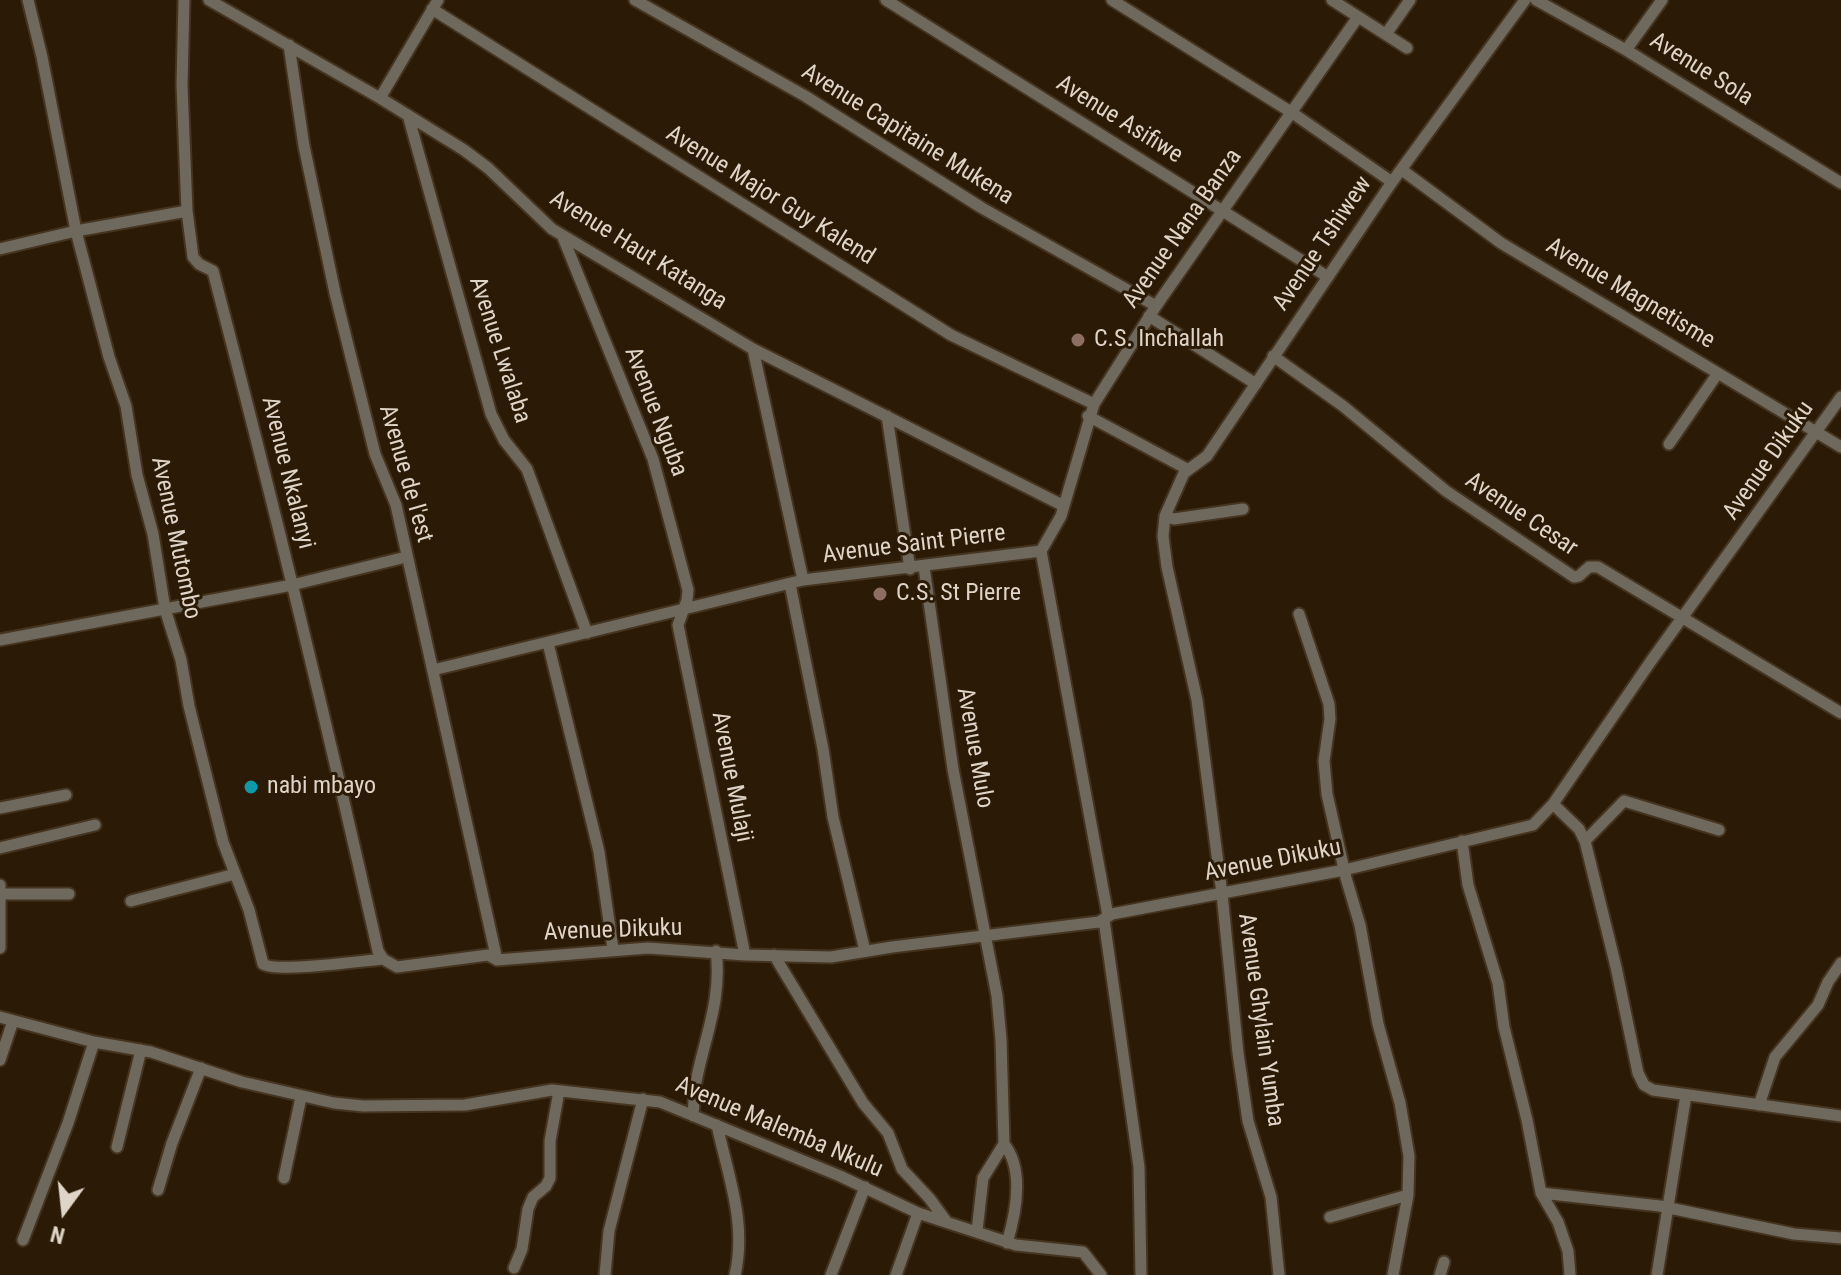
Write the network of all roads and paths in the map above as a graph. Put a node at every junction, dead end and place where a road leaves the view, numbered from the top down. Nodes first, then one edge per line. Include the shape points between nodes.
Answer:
1 (28, 0) edge
2 (184, 0) edge
3 (209, 0) edge
4 (635, 0) edge
5 (886, 0) edge
6 (1112, 0) edge
7 (1332, 0) edge
8 (1410, 0) edge
9 (1525, 0) edge
10 (1536, 0) edge
11 (1662, 0) edge
12 (435, 5) edge
13 (1358, 17) junction
14 (1386, 34) junction
15 (289, 45) junction
16 (1407, 48) dead end
17 (1626, 50) junction
18 (380, 98) junction
19 (1291, 112) junction
20 (408, 115) junction
21 (1402, 170) junction
22 (1392, 182) junction
23 (1841, 183) edge
24 (1222, 210) junction
25 (187, 211) junction
26 (76, 231) junction
27 (562, 235) junction
28 (0, 249) edge
29 (1328, 277) junction
30 (1153, 311) junction
31 (753, 349) junction
32 (1273, 356) junction
33 (1718, 373) junction
34 (1256, 384) junction
35 (1841, 397) edge
36 (1094, 404) junction
37 (887, 416) junction
38 (1088, 416) junction
39 (1817, 432) junction
40 (1669, 444) dead end
41 (1841, 447) edge
42 (1187, 469) junction
43 (1064, 506) junction
44 (1243, 509) dead end
45 (1165, 516) junction
46 (1041, 551) junction
47 (406, 557) junction
48 (924, 567) junction
49 (910, 569) junction
50 (803, 580) junction
51 (790, 584) junction
52 (292, 585) junction
53 (683, 608) junction
54 (165, 609) junction
55 (1299, 614) dead end
56 (1683, 618) junction
57 (587, 633) junction
58 (0, 640) edge
59 (548, 643) junction
60 (433, 670) junction
61 (1841, 713) edge
62 (66, 795) dead end
63 (1553, 804) junction
64 (0, 808) edge
65 (95, 825) dead end
66 (1719, 830) dead end
67 (1462, 841) junction
68 (1585, 841) junction
69 (0, 848) edge
70 (1344, 870) junction
71 (235, 874) junction
72 (1, 890) edge
73 (69, 894) dead end
74 (1222, 894) junction
75 (131, 901) dead end
76 (1106, 918) junction
77 (987, 936) junction
78 (0, 948) edge
79 (613, 949) junction
80 (716, 951) junction
81 (865, 951) junction
82 (745, 955) junction
83 (774, 955) junction
84 (383, 959) junction
85 (497, 960) junction
86 (1841, 963) edge
87 (0, 1017) edge
88 (13, 1021) junction
89 (94, 1042) junction
90 (141, 1050) junction
91 (0, 1060) edge
92 (201, 1068) junction
93 (559, 1091) junction
94 (1686, 1095) junction
95 (301, 1097) junction
96 (643, 1099) junction
97 (1759, 1105) junction
98 (693, 1116) junction
99 (1841, 1116) edge
100 (717, 1125) junction
101 (1004, 1144) junction
102 (117, 1147) dead end
103 (284, 1178) dead end
104 (865, 1187) junction
105 (158, 1190) dead end
106 (1541, 1193) junction
107 (1408, 1195) junction
108 (1666, 1207) junction
109 (918, 1213) junction
110 (1330, 1217) dead end
111 (947, 1222) junction
112 (977, 1231) junction
113 (1841, 1238) edge
114 (23, 1240) dead end
115 (1007, 1243) junction
116 (1444, 1262) dead end
117 (514, 1268) dead end
118 (1098, 1273) edge
119 (605, 1275) edge
120 (735, 1275) edge
121 (831, 1275) edge
122 (896, 1275) edge
123 (1141, 1275) edge
124 (1279, 1275) edge
125 (1393, 1275) edge
126 (1440, 1275) edge
127 (1570, 1275) edge
128 (1657, 1275) edge

1 - 26 street, Avenue Mutombo
2 - 25 street, Avenue Nkalanyi
3 - 15 street, Avenue Haut Katanga
4 - 30 street, Avenue Capitaine Mukena via 805,96
5 - 24 street, Avenue Asifiwe
6 - 19 street
7 - 13 street
8 - 14 street
9 - 21 street, Avenue Tshiwew
10 - 17 street, Avenue Sola
11 - 17 street
12 - 18 street
12 - 36 street, Avenue Major Guy Kalend via 951,335
13 - 14 street
13 - 19 street, Avenue Nana Banza
14 - 16 street
15 - 18 street, Avenue Haut Katanga
15 - 47 street, Avenue de l'est via 335,293
17 - 23 street, Avenue Sola
18 - 20 street, Avenue Haut Katanga
19 - 22 street
19 - 24 street, Avenue Nana Banza
20 - 27 street, Avenue Haut Katanga via 474,158
20 - 57 street, Avenue Lwalaba via 491,414 527,469
21 - 22 street, Avenue Tshiwew
21 - 33 street, Avenue Magnetisme via 1501,243
22 - 29 street, Avenue Tshiwew
24 - 29 street, Avenue Asifiwe
24 - 30 street, Avenue Nana Banza
25 - 26 street
25 - 52 street, Avenue Nkalanyi via 193,257 213,271
26 - 28 street
26 - 54 street, Avenue Mutombo via 126,406
27 - 31 street, Avenue Haut Katanga
27 - 53 street, Avenue Nguba via 653,459 688,590
29 - 32 street, Avenue Tshiwew
30 - 34 street, Avenue Capitaine Mukena
30 - 36 street, Avenue Nana Banza
31 - 37 street, Avenue Haut Katanga
31 - 50 street
32 - 34 street, Avenue Tshiwew
32 - 56 street, Avenue Cesar via 1446,491 1574,577 1597,567
33 - 39 street, Avenue Magnetisme
33 - 40 street
34 - 42 street, Avenue Tshiwew via 1207,456
35 - 39 street, Avenue Dikuku
36 - 38 street, Avenue Nana Banza
37 - 43 street, Avenue Haut Katanga
37 - 49 street
38 - 42 street
38 - 43 street, Avenue Nana Banza
39 - 41 street, Avenue Magnetisme
39 - 56 street, Avenue Dikuku
42 - 45 street, Avenue Tshiwew
43 - 46 street, Avenue Nana Banza
44 - 45 street
45 - 74 street, Avenue Ghylain Yumba via 1167,567 1197,700
46 - 48 street, Avenue Saint Pierre
46 - 76 street, Avenue Saint Pierre
47 - 52 street
47 - 60 street, Avenue de l'est
48 - 49 street, Avenue Saint Pierre
48 - 77 street, Avenue Mulo via 953,769
49 - 50 street, Avenue Saint Pierre
50 - 51 street, Avenue Saint Pierre
51 - 53 street, Avenue Saint Pierre
51 - 81 street via 833,817
52 - 54 street
52 - 84 street, Avenue Nkalanyi
53 - 57 street, Avenue Saint Pierre
53 - 82 street, Avenue Mulaji via 678,625
54 - 58 street
54 - 71 street, Avenue Mutombo
55 - 70 street via 1330,712 1325,778
56 - 61 street, Avenue Cesar
56 - 63 street, Avenue Dikuku
57 - 59 street, Avenue Saint Pierre
59 - 60 street, Avenue Saint Pierre
59 - 79 street via 599,852
60 - 85 street, Avenue de l'est
62 - 64 street
63 - 67 street, Avenue Dikuku via 1533,825
63 - 68 street
65 - 69 street
66 - 68 street via 1624,801
67 - 70 street, Avenue Dikuku
67 - 106 street via 1468,885 1498,983
68 - 94 street via 1638,1073 1647,1087
70 - 74 street, Avenue Dikuku
70 - 107 street via 1405,1123
71 - 75 street
71 - 84 street, Avenue Mutombo via 266,967
72 - 73 street
72 - 78 street
74 - 76 street, Avenue Dikuku
74 - 124 street, Avenue Ghylain Yumba via 1245,1103 1271,1197
76 - 77 street, Avenue Dikuku
76 - 123 street, Avenue Saint Pierre via 1139,1167
77 - 81 street, Avenue Dikuku
77 - 101 street, Avenue Mulo via 1001,1040
79 - 80 street, Avenue Dikuku
79 - 85 street, Avenue Dikuku
80 - 82 street, Avenue Dikuku
80 - 98 street via 716,1005 696,1081
81 - 83 street, Avenue Dikuku via 831,957
82 - 83 street, Avenue Dikuku
83 - 111 street via 863,1103 888,1133 902,1169
84 - 85 street, Avenue Dikuku via 397,967 488,955
86 - 97 street via 1818,1005 1775,1057
87 - 88 street, Avenue Malemba Nkulu
88 - 89 street, Avenue Malemba Nkulu
88 - 91 street
89 - 90 street, Avenue Malemba Nkulu
89 - 114 street
90 - 92 street, Avenue Malemba Nkulu
90 - 102 street
92 - 95 street, Avenue Malemba Nkulu
92 - 105 street
93 - 95 street, Avenue Malemba Nkulu via 465,1105 354,1106
93 - 96 street, Avenue Malemba Nkulu
93 - 117 street via 550,1178 528,1209
94 - 97 street
94 - 108 street
95 - 103 street
96 - 98 street, Avenue Malemba Nkulu
96 - 119 street via 609,1231
97 - 99 street
98 - 100 street, Avenue Malemba Nkulu
100 - 104 street, Avenue Malemba Nkulu
100 - 120 street via 740,1225
101 - 112 street via 983,1178
101 - 115 street, Avenue Mulo via 1016,1173
104 - 109 street, Avenue Malemba Nkulu
104 - 121 street
106 - 108 street
106 - 127 street via 1558,1222
107 - 110 street
107 - 125 street
108 - 113 street via 1794,1234
108 - 128 street
109 - 111 street, Avenue Malemba Nkulu
109 - 122 street
111 - 112 street, Avenue Malemba Nkulu
112 - 115 street, Avenue Malemba Nkulu
115 - 118 street, Avenue Malemba Nkulu via 1083,1252
116 - 126 street

